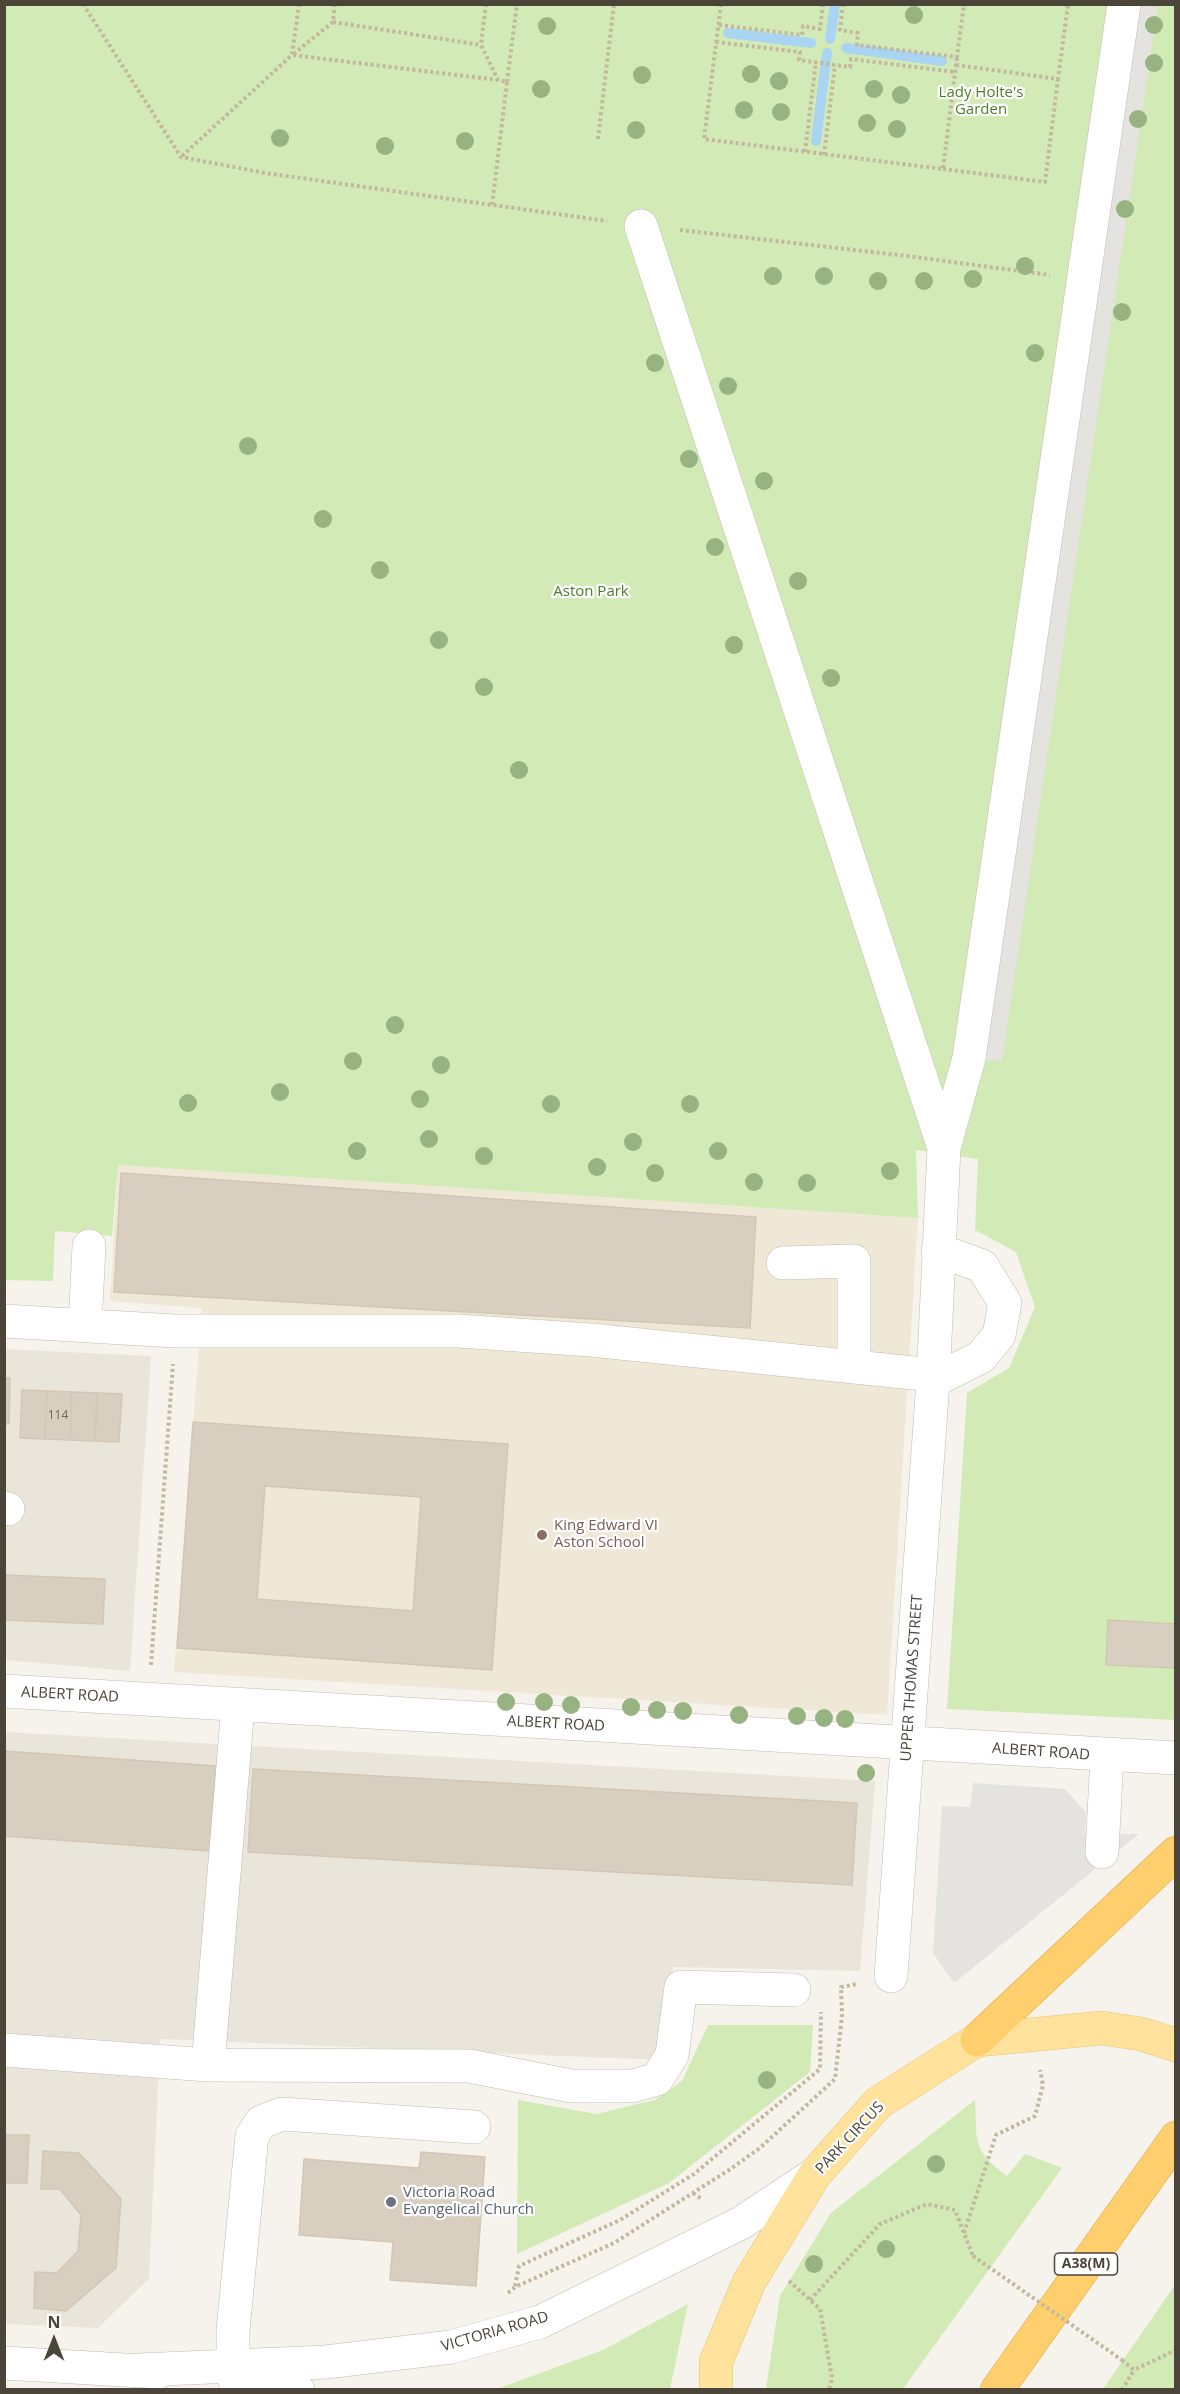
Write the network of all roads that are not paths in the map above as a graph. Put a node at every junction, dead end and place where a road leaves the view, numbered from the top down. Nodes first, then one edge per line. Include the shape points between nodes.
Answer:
1 (1124, 4) edge
2 (641, 226) road end
3 (944, 1148) junction
4 (89, 1246) dead end
5 (938, 1250) junction
6 (783, 1263) dead end
7 (4, 1321) edge
8 (85, 1326) junction
9 (854, 1366) junction
10 (933, 1378) junction
11 (4, 1691) edge
12 (238, 1706) junction
13 (907, 1743) junction
14 (1107, 1756) junction
15 (1175, 1758) edge
16 (1102, 1852) dead end
17 (1176, 1853) edge
18 (891, 1976) dead end
19 (808, 1997) road end
20 (977, 2040) junction
21 (1176, 2045) edge
22 (4, 2050) edge
23 (208, 2065) junction
24 (474, 2127) dead end
25 (1176, 2138) edge
26 (815, 2174) junction
27 (4, 2363) edge
28 (232, 2366) junction
29 (139, 2370) junction
30 (298, 2390) edge
31 (716, 2390) edge
32 (997, 2390) edge

1 - 3 street via 969,1058
2 - 3 street
3 - 5 street, UPPER THOMAS STREET
4 - 8 street
5 - 10 street, UPPER THOMAS STREET
5 - 10 street via 982,1266 1005,1303 999,1335 981,1357
6 - 9 street via 854,1261
7 - 8 street
8 - 9 street via 175,1330 458,1330
9 - 10 street
10 - 13 street, UPPER THOMAS STREET
11 - 12 street, ALBERT ROAD
12 - 13 street, ALBERT ROAD
12 - 23 street
13 - 14 street, ALBERT ROAD
13 - 18 street, UPPER THOMAS STREET
14 - 15 street, ALBERT ROAD
14 - 16 street, ALBERT ROAD
17 - 20 highway
19 - 23 street via 681,1987 672,2055 657,2079 633,2086 572,2086 470,2066
20 - 21 main road, PARK CIRCUS via 1102,2028
20 - 26 main road, PARK CIRCUS via 879,2103
22 - 23 street
24 - 28 street via 282,2114 261,2122 252,2136
25 - 32 highway, A38(M)
26 - 28 street, VICTORIA ROAD via 741,2223 540,2322 451,2347 326,2362
26 - 31 main road, PARK CIRCUS via 749,2282 716,2362
27 - 29 street, VICTORIA ROAD
28 - 29 street, VICTORIA ROAD
29 - 30 street, VICTORIA ROAD

